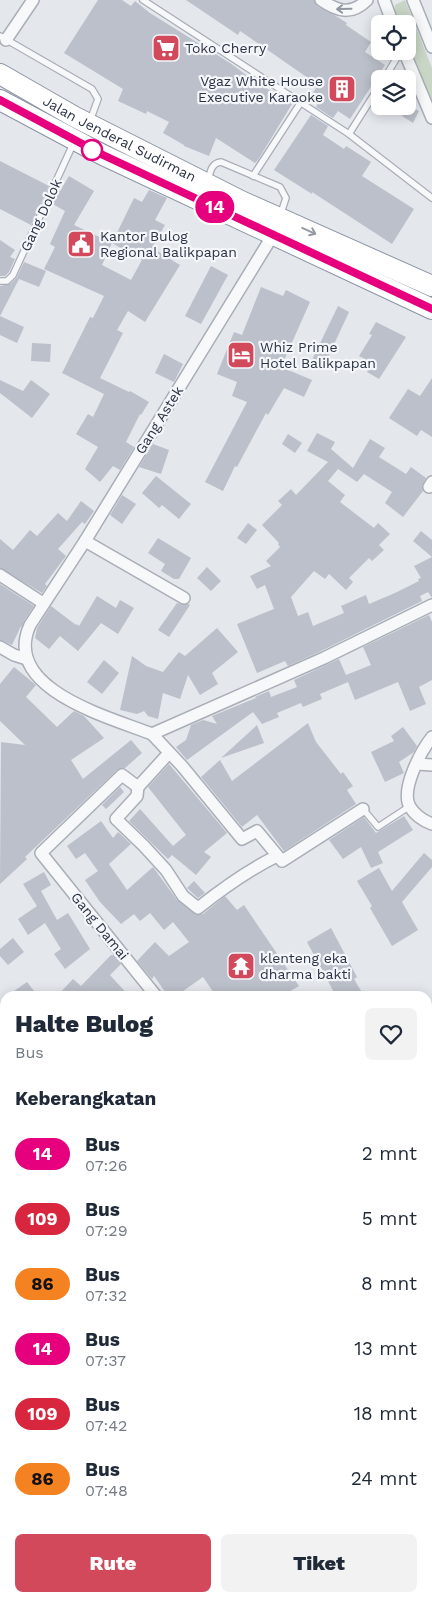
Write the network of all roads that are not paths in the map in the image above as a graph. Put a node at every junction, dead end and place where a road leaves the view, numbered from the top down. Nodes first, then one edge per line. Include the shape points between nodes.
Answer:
1 (33, 0) edge
2 (143, 0) edge
3 (321, 0) edge
4 (367, 0) edge
5 (384, 0) edge
6 (413, 0) edge
7 (390, 15) edge
8 (3, 38) edge
9 (432, 47) edge
10 (407, 60) edge
11 (0, 74) edge
12 (371, 99) edge
13 (0, 100) edge
14 (301, 102) junction
15 (432, 118) edge
16 (89, 123) junction
17 (349, 134) junction
18 (75, 140) junction
19 (253, 176) junction
20 (207, 183) junction
21 (432, 198) edge
22 (276, 226) junction
23 (0, 281) edge
24 (432, 286) edge
25 (432, 309) edge
26 (85, 540) junction
27 (0, 575) edge
28 (184, 598) dead end
29 (43, 603) junction
30 (432, 605) edge
31 (0, 647) edge
32 (27, 659) junction
33 (152, 734) junction
34 (432, 737) edge
35 (169, 753) junction
36 (417, 764) junction
37 (432, 765) edge
38 (138, 787) junction
39 (410, 806) junction
40 (363, 809) joint
41 (432, 824) edge
42 (277, 856) junction
43 (152, 991) edge

1 - 8 street
2 - 14 lane
4 -> 3 street via 347,11 336,10
5 - 7 street
6 - 9 street
8 - 16 lane via 95,92 98,98
10 - 15 street
11 - 16 highway, Jalan Jenderal Sudirman
12 - 17 lane
13 - 18 highway, Jalan Jenderal Sudirman
14 - 17 lane
14 - 19 lane
16 - 20 highway, Jalan Jenderal Sudirman
17 - 21 lane
18 - 22 highway, Jalan Jenderal Sudirman
18 - 23 lane, Gang Dolok via 13,275 7,281
19 - 20 lane via 218,162 212,168
19 - 22 lane via 280,187 285,194 286,202
20 - 22 highway, Jalan Jenderal Sudirman via 241,201
22 -> 24 highway, Jalan Jenderal Sudirman
22 - 25 highway, Jalan Jenderal Sudirman
22 - 26 street, Gang Astek
26 - 28 street
26 - 29 street, Gang Astek
27 - 29 street
29 - 32 street, Gang Astek via 26,633
30 - 33 street via 324,658
31 - 32 street
32 - 33 street via 35,674 52,691
33 - 35 street
34 - 36 street
35 - 38 street
35 - 42 street via 242,840 257,831
36 - 37 street
36 - 39 street via 410,778
38 - 42 street via 137,796 116,819 166,870 182,896 198,908 228,884
38 - 43 street, Gang Damai via 122,775 40,853
39 - 40 lane via 378,827
39 - 41 street via 423,820
40 - 42 street via 283,861

